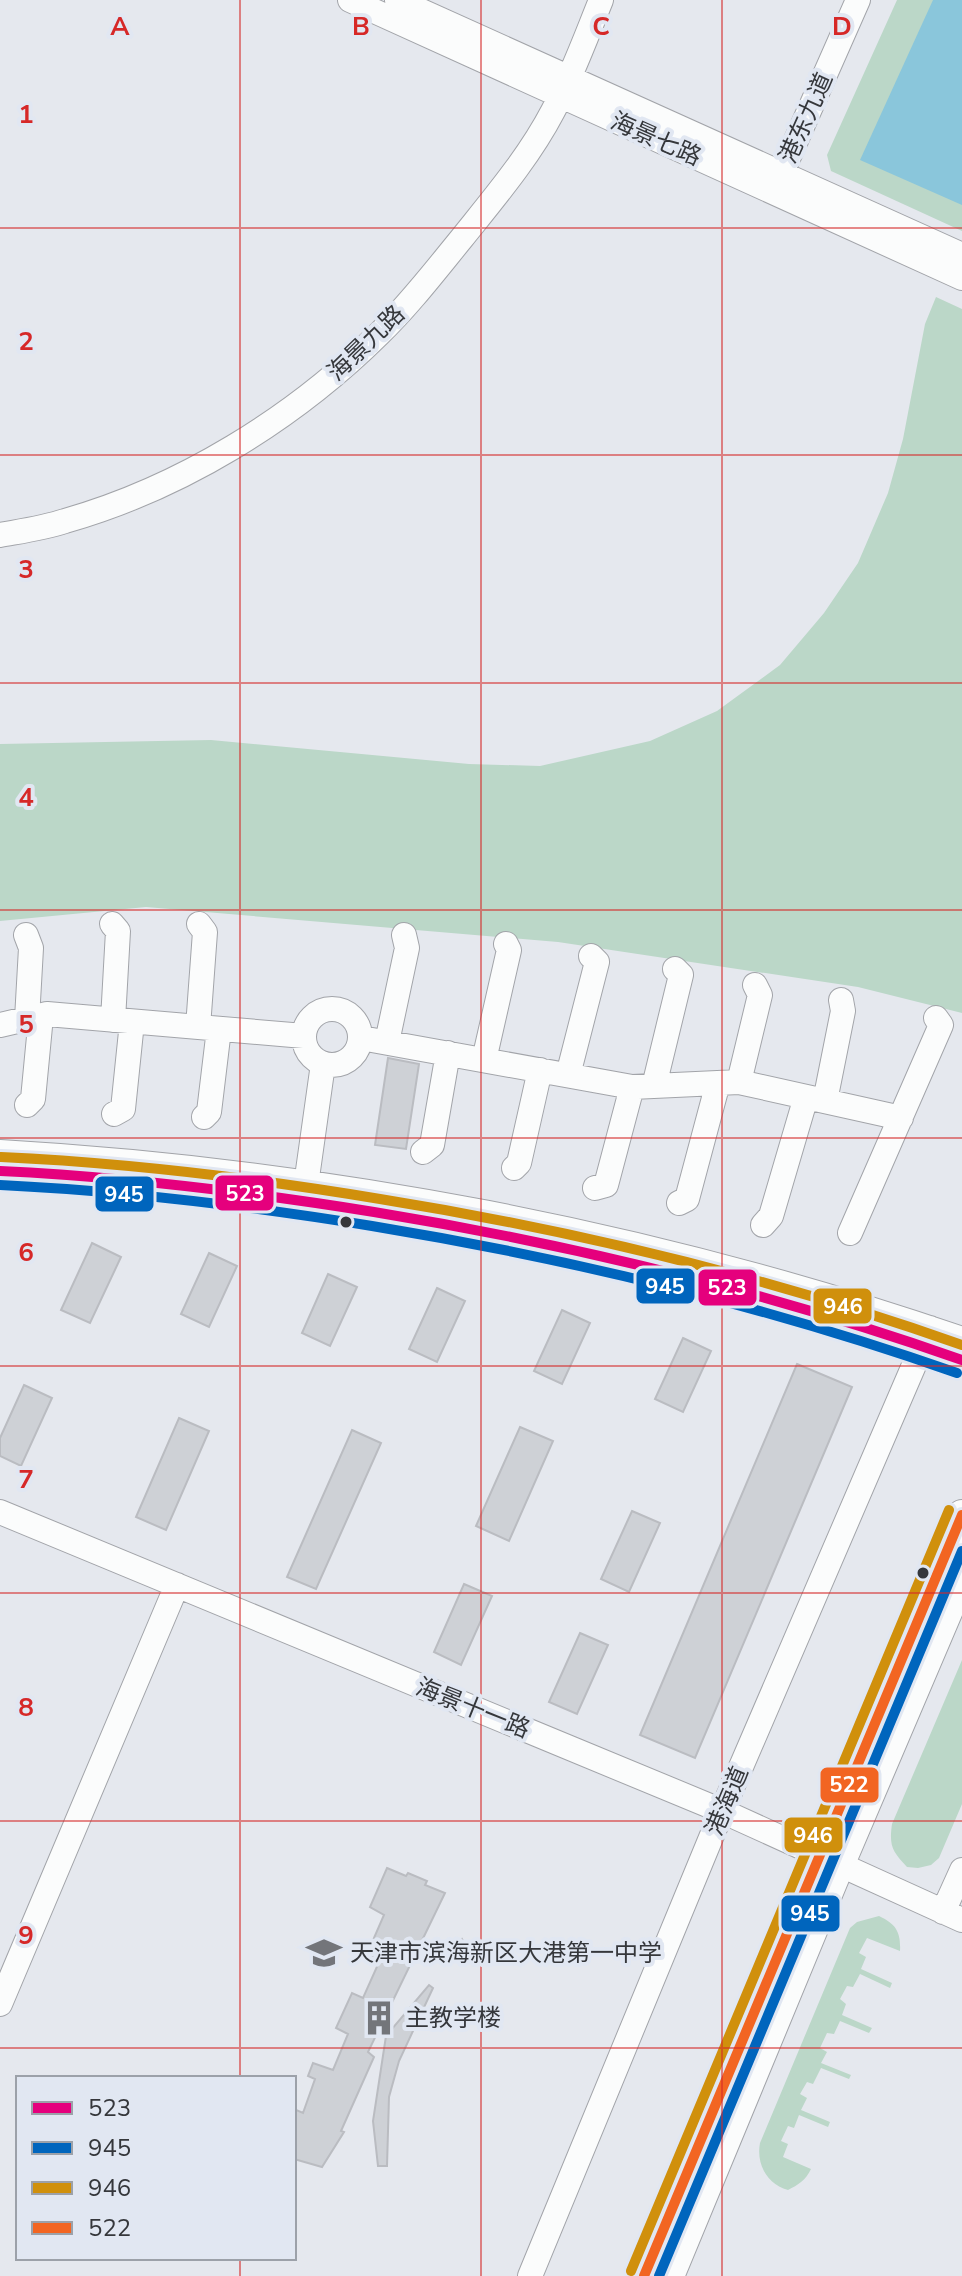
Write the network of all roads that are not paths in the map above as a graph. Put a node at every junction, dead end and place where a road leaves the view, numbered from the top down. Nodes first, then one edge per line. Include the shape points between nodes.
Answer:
1 (350, 0) edge
2 (397, 0) edge
3 (590, 0) edge
4 (601, 0) edge
5 (858, 0) edge
6 (560, 85) junction
7 (777, 182) junction
8 (962, 255) edge
9 (962, 278) edge
10 (0, 526) edge
11 (0, 535) edge
12 (112, 924) dead end
13 (199, 924) dead end
14 (26, 935) dead end
15 (404, 935) dead end
16 (506, 944) dead end
17 (591, 956) dead end
18 (675, 969) dead end
19 (755, 985) dead end
20 (841, 1000) dead end
21 (34, 1018) junction
22 (936, 1018) dead end
23 (123, 1021) junction
24 (0, 1025) edge
25 (208, 1028) junction
26 (304, 1036) junction
27 (361, 1038) junction
28 (387, 1042) junction
29 (448, 1053) junction
30 (484, 1060) junction
31 (323, 1064) junction
32 (540, 1070) junction
33 (568, 1075) junction
34 (728, 1083) junction
35 (643, 1087) junction
36 (815, 1099) junction
37 (27, 1105) dead end
38 (114, 1114) dead end
39 (204, 1117) dead end
40 (901, 1118) junction
41 (0, 1152) edge
42 (423, 1152) dead end
43 (514, 1168) dead end
44 (0, 1171) edge
45 (595, 1188) dead end
46 (306, 1192) junction
47 (679, 1203) dead end
48 (763, 1225) dead end
49 (850, 1233) dead end
50 (927, 1337) junction
51 (962, 1339) edge
52 (962, 1360) edge
53 (0, 1512) edge
54 (962, 1515) edge
55 (962, 1577) edge
56 (177, 1585) junction
57 (722, 1811) junction
58 (830, 1859) junction
59 (962, 1870) edge
60 (952, 1916) edge
61 (0, 2004) edge
62 (530, 2276) edge
63 (644, 2276) edge
64 (669, 2276) edge

1 - 6 street, 海景七路
2 - 6 street, 海景七路
3 - 6 street, 海景九路
4 - 6 street, 海景九路
5 - 7 street, 港东九道
6 - 7 street, 海景七路
6 - 10 street, 海景九路 via 446,247 372,331 319,377 239,433 149,482 60,514
6 - 11 street, 海景九路 via 527,153 424,284 379,334 316,390 239,443 145,492 64,522
7 - 8 street, 海景七路
7 - 9 street, 海景七路
12 - 23 street via 118,931
13 - 25 street via 205,932
14 - 21 street
15 - 28 street via 407,948
16 - 30 street via 509,950
17 - 33 street via 597,962
18 - 35 street via 681,975
19 - 34 street via 760,995
20 - 36 street via 843,1011
21 - 23 street via 47,1014
21 - 24 street
21 - 37 street via 33,1099
22 - 40 street via 941,1025
23 - 25 street
23 - 38 street via 123,1109
25 - 26 street
25 - 39 street via 209,1112
26 - 27 street via 316,1014 333,1009 350,1014
26 - 31 street via 309,1053
27 - 28 street
27 - 31 street via 348,1060
28 - 29 street
29 - 30 street
29 - 42 street via 432,1145
30 - 32 street
31 - 46 street
32 - 33 street
32 - 43 street
33 - 35 street
34 - 35 street
34 - 36 street
34 - 47 street via 687,1199
35 - 45 street via 606,1185
36 - 40 street
36 - 48 street
40 - 49 street
41 - 46 street via 130,1162
44 - 46 street
46 - 50 street via 625,1261 874,1329
50 - 51 street
50 - 52 street
50 - 57 street, 港海道
53 - 56 street, 海景十一路
54 - 58 main road
55 - 58 main road
56 - 57 street, 海景十一路
56 - 61 street
57 - 58 street, 海景十一路
57 - 62 street, 港海道
58 - 60 street, 海景十一路
58 - 63 main road
58 - 64 main road
59 - 60 street

